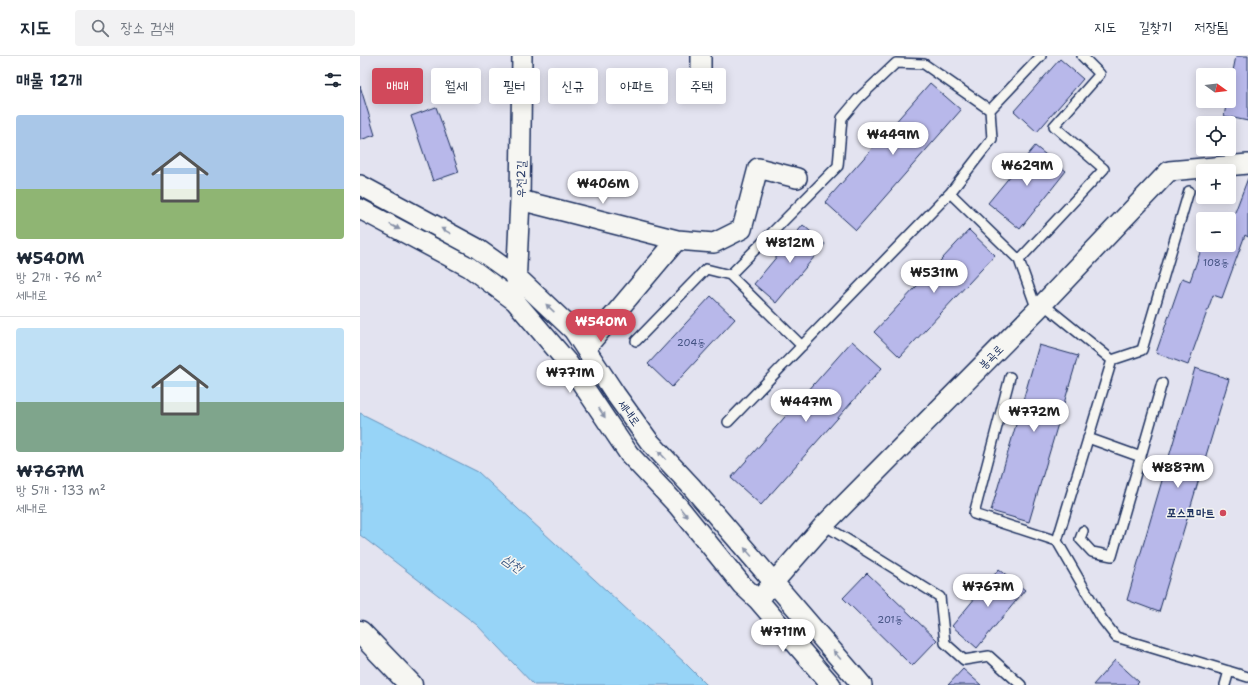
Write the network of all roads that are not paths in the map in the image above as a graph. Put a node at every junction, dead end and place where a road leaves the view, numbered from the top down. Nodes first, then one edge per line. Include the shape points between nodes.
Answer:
1 (522, 56) edge
2 (701, 56) edge
3 (1041, 56) edge
4 (1082, 56) edge
5 (701, 68) edge
6 (990, 110) junction
7 (1248, 164) edge
8 (797, 178) dead end
9 (360, 186) edge
10 (1189, 191) dead end
11 (950, 193) junction
12 (520, 200) junction
13 (360, 209) edge
14 (677, 240) junction
15 (1019, 260) junction
16 (730, 275) junction
17 (516, 276) junction
18 (515, 301) junction
19 (1040, 307) junction
20 (636, 341) dead end
21 (802, 346) junction
22 (586, 348) junction
23 (1112, 360) junction
24 (1010, 377) dead end
25 (1162, 383) dead end
26 (728, 422) dead end
27 (1088, 438) junction
28 (1141, 457) junction
29 (824, 525) junction
30 (1083, 531) dead end
31 (1057, 541) junction
32 (774, 582) junction
33 (758, 600) junction
34 (360, 632) edge
35 (1229, 671) junction
36 (1248, 677) edge
37 (411, 685) edge
38 (831, 685) edge
39 (862, 685) edge
40 (1022, 685) edge
41 (1225, 685) edge

1 - 12 street, 우전2길
2 - 5 street
3 - 6 lane
4 - 15 lane via 1100,74 1054,126 1104,169
6 - 11 lane via 992,139
6 - 16 lane via 924,64 896,64 858,99 842,118 838,166
7 - 19 street, 봉곡로 via 1169,171
8 - 14 street via 758,168 742,230 714,243
17 -> 9 street, 세내로 via 475,247
10 - 23 lane via 1142,350
11 - 15 lane
11 - 21 lane
12 - 14 street
12 - 17 street, 우전2길
13 -> 18 street, 세내로 via 469,267
14 - 22 street
15 - 19 lane
16 - 20 lane via 706,269
16 - 21 lane
17 - 18 street, 우전2길
22 -> 17 street, 세내로 via 573,330
18 -> 33 street, 세내로 via 568,363 629,454 678,506 742,585
19 - 23 lane
19 - 29 street, 봉곡로
21 - 26 lane
32 -> 22 street, 세내로 via 649,441
23 - 27 lane
24 - 31 lane via 974,514
25 - 28 lane
27 - 28 lane
27 - 31 lane
28 - 30 lane via 1112,556 1092,552 1080,539
29 - 32 street, 봉곡로
29 - 40 lane via 940,596 945,643 964,660 989,656
31 - 35 lane via 1102,619 1116,637
32 - 33 street, 봉곡로
39 -> 32 street, 세내로
33 - 38 street, 세내로
34 - 37 street
35 - 36 lane
35 - 41 lane

